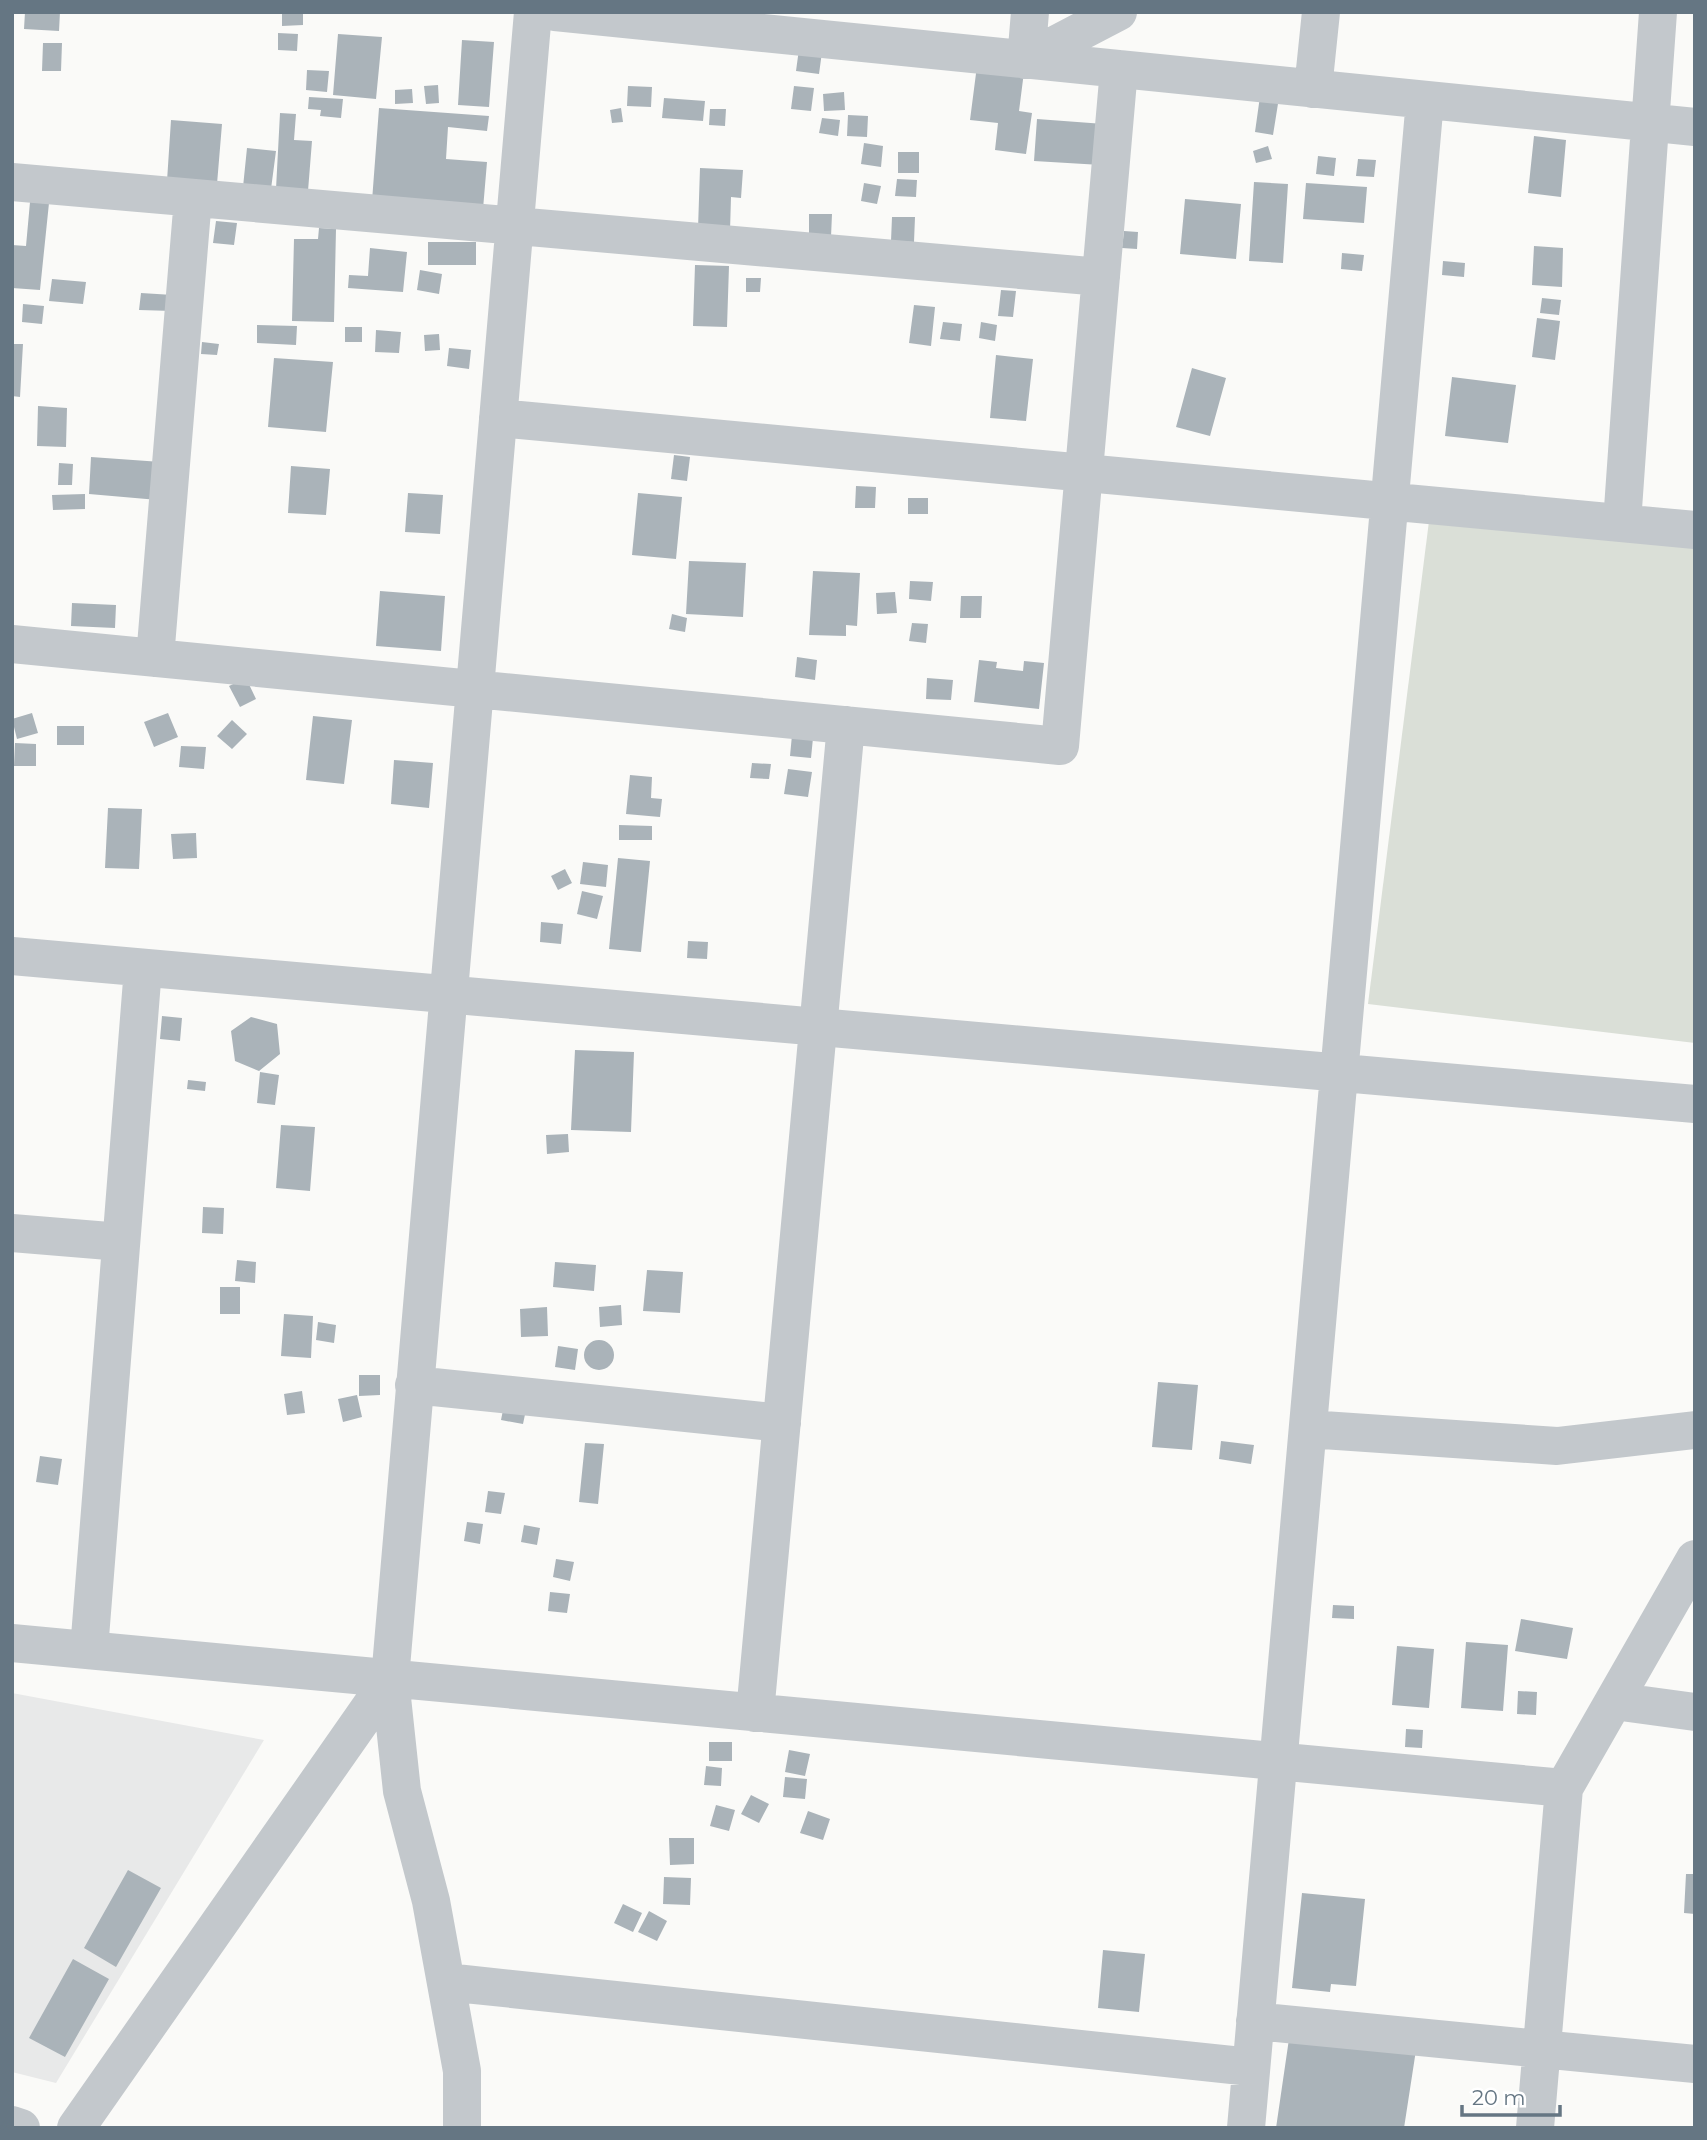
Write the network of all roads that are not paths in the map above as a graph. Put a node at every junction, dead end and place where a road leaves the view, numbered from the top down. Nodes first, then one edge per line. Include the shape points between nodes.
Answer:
1 (533, 12) edge
2 (555, 12) edge
3 (1031, 12) edge
4 (1118, 12) edge
5 (1321, 12) edge
6 (1658, 12) edge
7 (766, 23) edge
8 (1026, 60) junction
9 (1119, 69) junction
10 (1313, 89) junction
11 (1425, 100) junction
12 (1650, 122) junction
13 (1695, 127) edge
14 (12, 183) edge
15 (192, 198) junction
16 (514, 226) junction
17 (1101, 277) junction
18 (498, 418) junction
19 (1084, 473) junction
20 (1389, 501) junction
21 (1622, 523) junction
22 (1695, 530) edge
23 (12, 644) edge
24 (155, 658) junction
25 (475, 689) junction
26 (846, 725) junction
27 (12, 956) edge
28 (143, 968) junction
29 (449, 995) junction
30 (818, 1027) junction
31 (1339, 1073) junction
32 (1695, 1104) edge
33 (12, 1233) edge
34 (121, 1242) junction
35 (414, 1385) junction
36 (782, 1423) junction
37 (1308, 1429) junction
38 (1695, 1430) edge
39 (1695, 1559) edge
40 (12, 1643) edge
41 (89, 1650) junction
42 (390, 1679) junction
43 (1614, 1701) junction
44 (1695, 1712) edge
45 (755, 1713) junction
46 (1278, 1762) junction
47 (1564, 1788) junction
48 (446, 1982) junction
49 (1255, 2021) junction
50 (1542, 2048) junction
51 (1695, 2064) edge
52 (1251, 2067) junction
53 (12, 2125) edge
54 (21, 2128) edge
55 (76, 2128) edge
56 (462, 2128) edge
57 (1246, 2128) edge
58 (1535, 2128) edge

1 - 16 street
2 - 7 street
3 - 8 street
4 - 8 street
5 - 10 street
6 - 12 street
7 - 8 street
8 - 9 street
9 - 10 street
9 - 17 street
10 - 11 street
11 - 12 street
11 - 20 street
12 - 13 street
12 - 21 street
14 - 15 street
15 - 16 street
15 - 24 street
16 - 17 street
16 - 18 street
17 - 19 street
18 - 19 street
18 - 25 street
19 - 20 street
19 - 26 street via 1060,746
20 - 21 street
20 - 31 street
21 - 22 street
23 - 24 street
24 - 25 street
25 - 26 street
25 - 29 street
26 - 30 street
27 - 28 street
28 - 29 street
28 - 34 street
29 - 30 street
29 - 35 street
30 - 31 street
30 - 36 street
31 - 32 street
31 - 37 street
33 - 34 street
34 - 41 street
35 - 36 street
35 - 42 street
36 - 45 street
37 - 38 street via 1557,1446
37 - 46 street
39 - 43 street
40 - 41 street
41 - 42 street
42 - 45 street
42 - 48 street via 402,1791 431,1901
42 - 55 street
43 - 44 street
43 - 47 street
45 - 46 street
46 - 47 street
46 - 49 street
47 - 50 street
48 - 52 street
48 - 56 street via 462,2071
49 - 50 street
49 - 52 street
50 - 51 street
50 - 58 street
52 - 57 street
53 - 54 street

